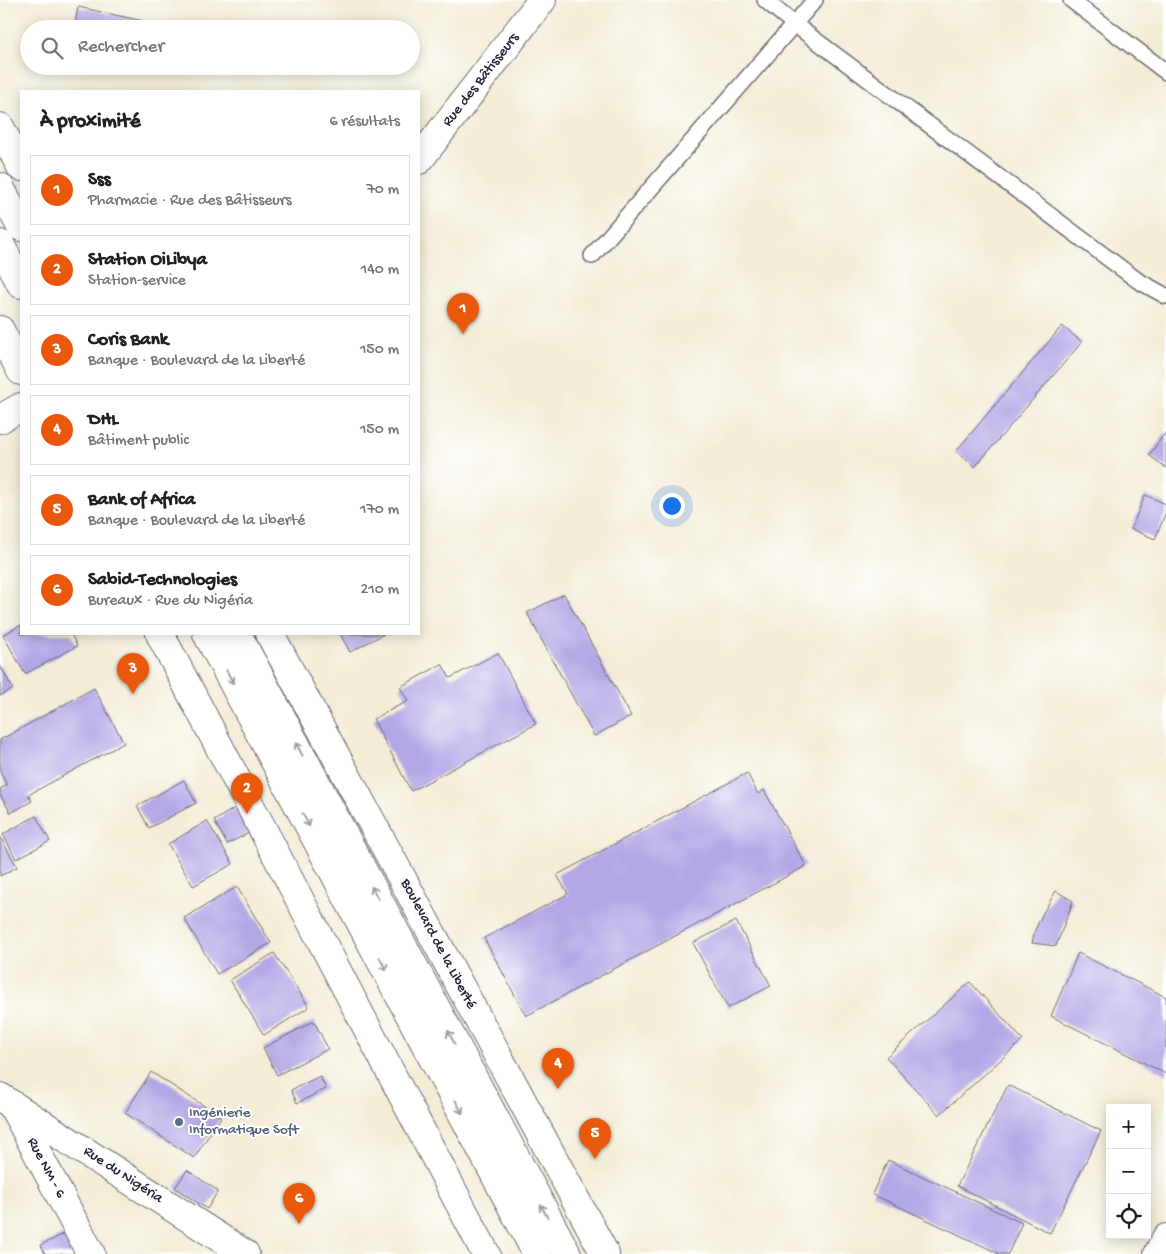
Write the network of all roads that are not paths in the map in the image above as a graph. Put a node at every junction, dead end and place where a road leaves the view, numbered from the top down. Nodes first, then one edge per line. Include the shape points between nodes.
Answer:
1 (542, 0) edge
2 (765, 0) edge
3 (815, 0) edge
4 (1071, 0) edge
5 (794, 24) junction
6 (1166, 72) edge
7 (0, 127) edge
8 (420, 159) edge
9 (20, 165) edge
10 (0, 187) edge
11 (20, 225) edge
12 (0, 244) edge
13 (592, 256) dead end
14 (20, 282) edge
15 (1166, 296) edge
16 (0, 330) edge
17 (20, 369) edge
18 (20, 408) edge
19 (0, 419) edge
20 (161, 635) edge
21 (208, 635) edge
22 (238, 635) edge
23 (271, 635) edge
24 (4, 1094) edge
25 (1166, 1238) edge
26 (91, 1254) edge
27 (245, 1254) edge
28 (486, 1254) edge
29 (537, 1254) edge
30 (567, 1254) edge
31 (605, 1254) edge
32 (1158, 1254) edge

1 - 8 main road, Rue des Bâtisseurs
2 - 5 lane
3 - 5 lane
4 - 6 lane
5 - 13 lane
5 - 15 lane via 1138,280
7 - 9 main road
10 - 11 main road
12 - 14 main road
16 - 17 main road
18 - 19 main road
20 - 28 main road
21 -> 29 main road
30 -> 22 main road
23 - 31 main road, Boulevard de la Liberté
24 - 26 main road, Rue NM - 6
24 - 27 main road, Rue du Nigéria
25 - 32 main road

